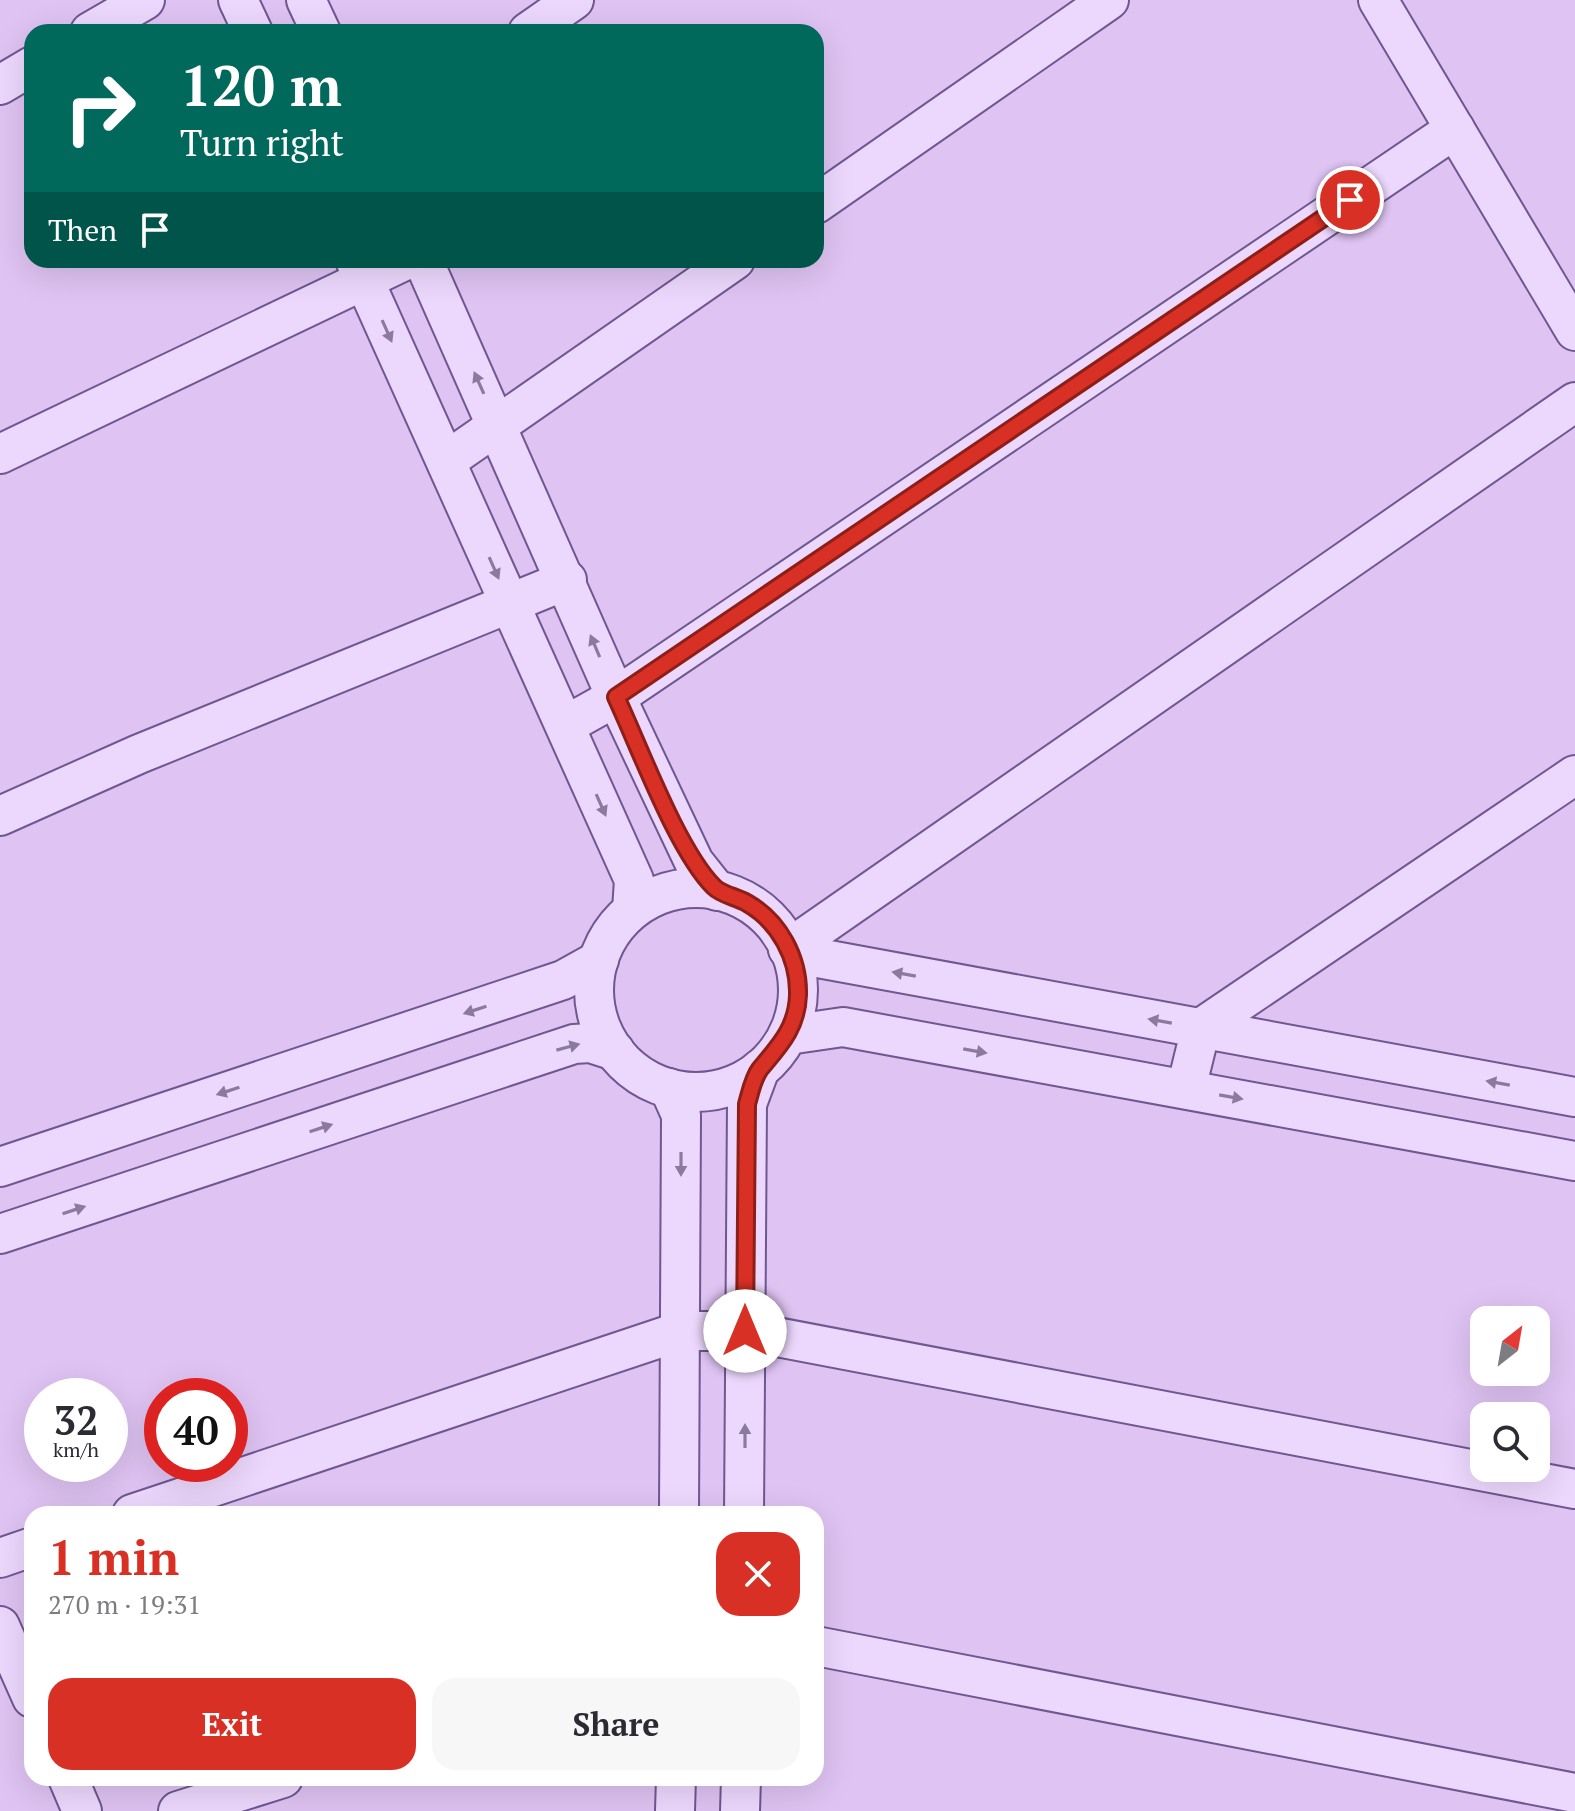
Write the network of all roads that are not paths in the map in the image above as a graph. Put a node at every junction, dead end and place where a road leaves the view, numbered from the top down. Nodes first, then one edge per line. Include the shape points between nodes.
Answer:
1 (145, 0) edge
2 (238, 0) edge
3 (306, 0) edge
4 (574, 0) edge
5 (1109, 0) edge
6 (1378, 0) edge
7 (104, 24) edge
8 (249, 24) edge
9 (317, 24) edge
10 (540, 24) edge
11 (24, 71) edge
12 (0, 85) edge
13 (1455, 129) junction
14 (824, 198) edge
15 (427, 268) edge
16 (724, 268) edge
17 (360, 270) edge
18 (1575, 331) edge
19 (1575, 402) edge
20 (498, 425) junction
21 (0, 454) edge
22 (446, 461) junction
23 (567, 580) junction
24 (511, 605) junction
25 (616, 697) junction
26 (566, 725) junction
27 (1575, 775) edge
28 (0, 816) edge
29 (717, 891) junction
30 (632, 910) junction
31 (788, 949) junction
32 (599, 960) junction
33 (1201, 1028) junction
34 (788, 1035) junction
35 (615, 1051) junction
36 (760, 1069) junction
37 (669, 1088) junction
38 (1186, 1089) junction
39 (1575, 1097) edge
40 (1575, 1161) edge
41 (0, 1167) edge
42 (0, 1234) edge
43 (681, 1331) junction
44 (745, 1331) junction
45 (1575, 1489) edge
46 (156, 1506) edge
47 (679, 1506) edge
48 (744, 1506) edge
49 (24, 1550) edge
50 (0, 1558) edge
51 (0, 1626) edge
52 (824, 1648) edge
53 (24, 1680) edge
54 (71, 1786) edge
55 (258, 1786) edge
56 (676, 1786) edge
57 (741, 1786) edge
58 (1575, 1793) edge
59 (82, 1811) edge
60 (178, 1811) edge
61 (675, 1811) edge
62 (740, 1811) edge

1 - 7 street
2 - 8 street
3 - 9 street
4 - 10 street
5 - 14 street
6 - 13 street
11 - 12 street
13 - 18 street
13 - 25 street
20 -> 15 street
16 - 20 street
17 - 21 street
17 -> 22 street
19 - 31 street
20 - 22 street
20 - 23 street
22 -> 24 street
23 - 24 street
25 -> 23 street
24 - 26 street
24 - 28 street via 139,754
25 - 26 street
25 - 29 street via 694,862
26 -> 30 street via 634,880
27 - 33 street
29 - 30 street via 681,889
29 - 31 street via 764,915
30 - 32 street via 609,937
33 -> 31 street
31 - 34 street via 798,997
32 - 35 street via 595,1007
32 -> 41 street via 563,980
33 - 38 street
39 -> 33 street
34 - 36 street
34 -> 38 street via 843,1027
35 - 37 street via 636,1073
42 -> 35 street via 574,1044
36 - 37 street via 712,1091
36 - 44 street via 747,1104
37 -> 43 street via 681,1115
38 -> 40 street
43 - 44 street
43 - 46 street
43 - 47 street
44 - 45 street
48 -> 44 street
49 - 50 street
51 - 53 street
52 - 58 street
54 - 59 street
55 - 60 street
56 - 61 street
57 - 62 street

